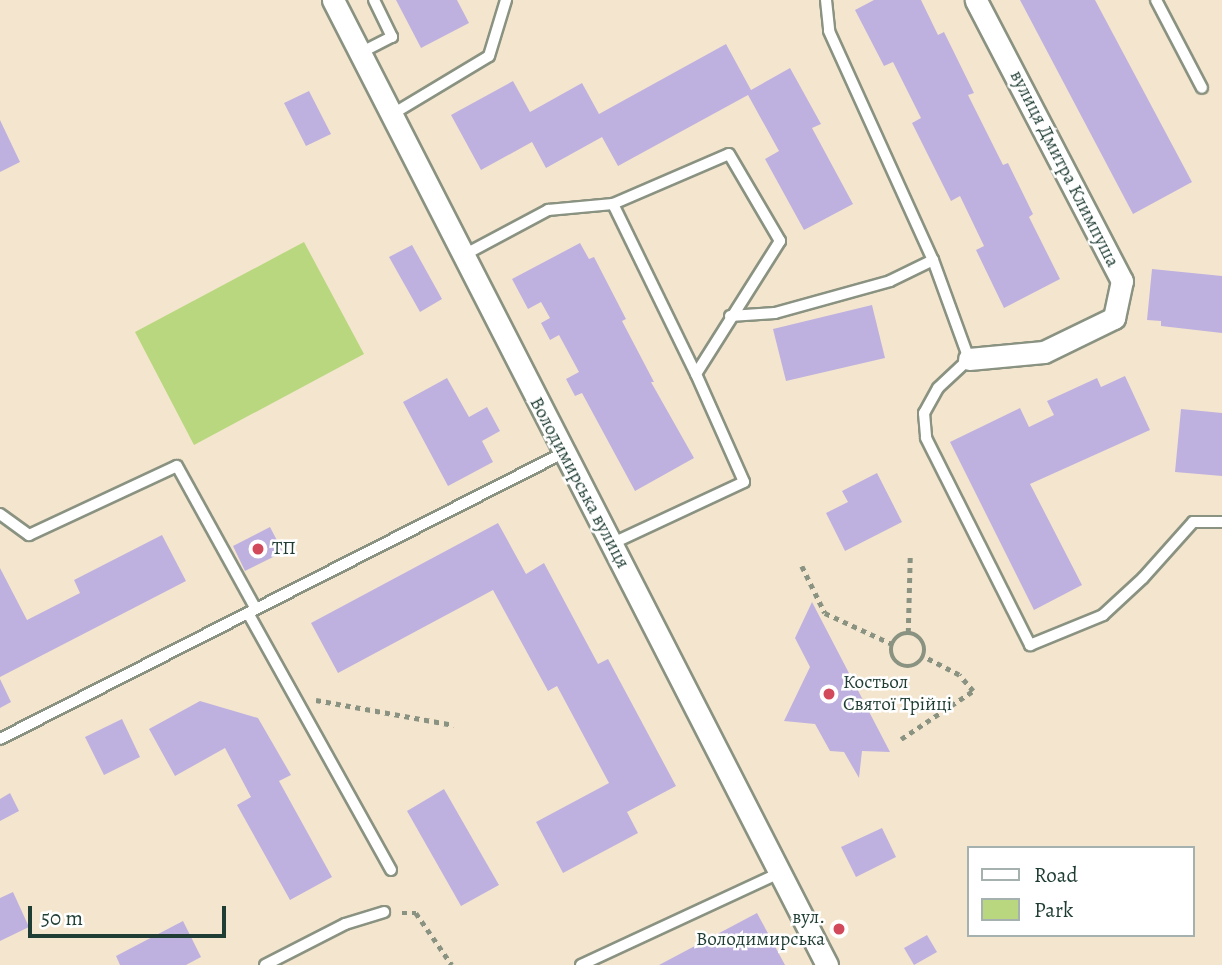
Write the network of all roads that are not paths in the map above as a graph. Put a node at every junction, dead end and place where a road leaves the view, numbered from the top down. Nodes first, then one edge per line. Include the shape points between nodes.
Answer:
1 (333, 0) edge
2 (374, 0) edge
3 (826, 0) edge
4 (976, 0) edge
5 (1156, 0) edge
6 (505, 1) edge
7 (360, 53) junction
8 (1202, 89) dead end
9 (391, 115) junction
10 (613, 204) junction
11 (462, 256) junction
12 (933, 260) junction
13 (730, 316) junction
14 (969, 359) junction
15 (696, 374) junction
16 (564, 453) junction
17 (0, 514) edge
18 (1222, 522) edge
19 (611, 544) junction
20 (252, 611) junction
21 (0, 739) edge
22 (391, 870) dead end
23 (779, 873) junction
24 (384, 912) road end
25 (265, 965) edge
26 (582, 965) edge
27 (827, 965) edge

1 - 7 street, Володимирська вулиця
2 - 7 lane via 393,37
3 - 12 lane via 829,31
4 - 14 street, вулиця Дмитра Климпуша via 1122,281 1114,318 1044,352
5 - 8 lane
6 - 9 lane via 489,56
7 - 9 street, Володимирська вулиця
9 - 11 street, Володимирська вулиця
10 - 11 lane via 548,210
10 - 13 lane via 729,154 780,241
10 - 15 lane
11 - 16 street, Володимирська вулиця
12 - 13 lane via 890,281 788,310
12 - 14 lane
13 - 15 lane
14 - 18 lane via 937,388 924,413 926,438 1030,645 1104,615 1193,522
15 - 19 lane via 744,482
16 - 19 street, Володимирська вулиця
16 - 20 lane
17 - 20 lane via 29,536 177,466
19 - 23 street, Володимирська вулиця
20 - 21 lane
20 - 22 lane
23 - 26 lane
23 - 27 street, Володимирська вулиця
24 - 25 lane via 345,924

